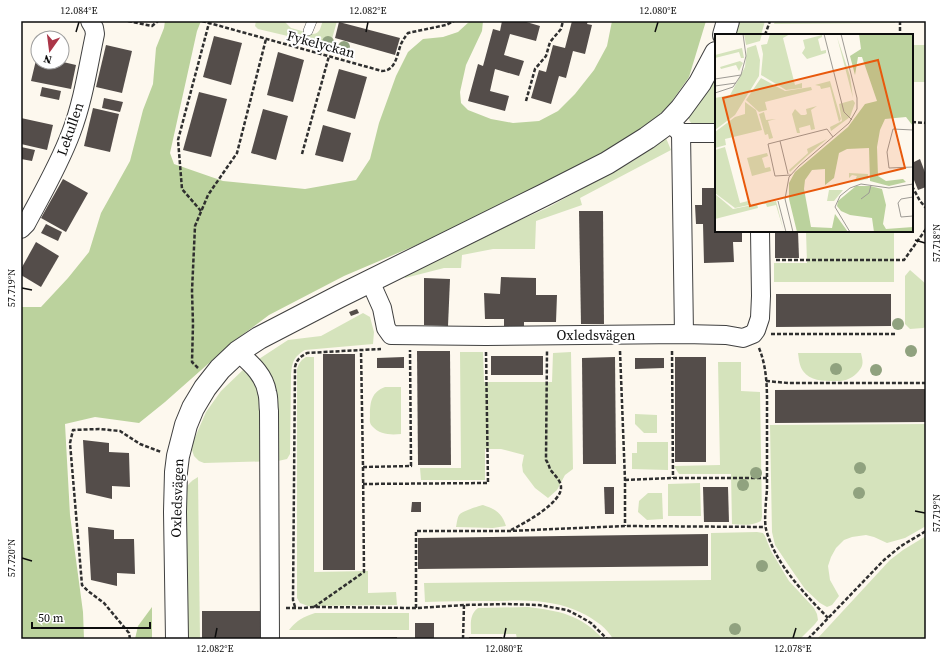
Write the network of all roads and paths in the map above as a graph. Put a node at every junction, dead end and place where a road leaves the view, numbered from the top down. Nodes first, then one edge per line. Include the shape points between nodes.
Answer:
1 (90, 21) edge
2 (128, 21) edge
3 (158, 21) edge
4 (202, 21) edge
5 (312, 21) edge
6 (454, 21) edge
7 (563, 21) edge
8 (728, 21) edge
9 (770, 21) edge
10 (900, 21) edge
11 (209, 23) junction
12 (308, 31) dead end
13 (724, 34) edge
14 (765, 34) edge
15 (900, 34) edge
16 (266, 39) junction
17 (715, 55) edge
18 (329, 56) junction
19 (526, 101) dead end
20 (913, 122) edge
21 (926, 123) edge
22 (675, 128) junction
23 (715, 133) edge
24 (302, 154) dead end
25 (913, 188) edge
26 (926, 208) edge
27 (201, 210) junction
28 (21, 229) edge
29 (926, 229) edge
30 (760, 232) edge
31 (760, 260) junction
32 (370, 281) junction
33 (410, 334) junction
34 (678, 334) junction
35 (753, 334) junction
36 (895, 334) dead end
37 (547, 335) junction
38 (620, 335) junction
39 (486, 336) junction
40 (382, 349) dead end
41 (361, 350) junction
42 (238, 352) junction
43 (211, 381) junction
44 (766, 382) junction
45 (926, 383) edge
46 (178, 456) junction
47 (363, 467) junction
48 (673, 478) junction
49 (767, 478) junction
50 (625, 480) junction
51 (363, 484) junction
52 (625, 526) junction
53 (765, 528) junction
54 (509, 531) junction
55 (926, 531) edge
56 (464, 605) junction
57 (295, 607) junction
58 (314, 607) junction
59 (270, 608) junction
60 (416, 608) junction
61 (828, 618) junction
62 (130, 639) edge
63 (177, 639) edge
64 (270, 639) edge
65 (463, 639) edge
66 (607, 639) edge
67 (808, 639) edge

1 - 28 street, Lekullen via 95,34 72,132 49,182
2 - 3 path via 152,26
4 - 11 path, Fykelyckan
5 - 12 lane
6 - 18 path, Fykelyckan via 408,33 393,65 386,71
7 - 19 path via 561,29 550,42 546,56 535,69
8 - 13 street
9 - 14 path
10 - 15 path
11 - 16 path, Fykelyckan
11 - 27 path via 178,140 182,190
16 - 18 path, Fykelyckan
16 - 27 path via 237,153 208,195
17 - 22 street, Oxledsvägen via 700,83 681,109
18 - 24 path
20 - 21 path
22 - 23 street
22 - 32 street, Oxledsvägen via 647,138 607,163
22 - 34 street
25 - 26 path
27 - 43 path via 195,226 192,362
29 - 31 path via 904,260
30 - 31 street
31 - 35 street via 760,318
32 - 33 street, Oxledsvägen via 382,308 386,328 391,335
32 - 42 street, Oxledsvägen via 259,338
33 - 39 street, Oxledsvägen
33 - 47 path via 411,466
34 - 35 street, Oxledsvägen via 743,338
34 - 38 street, Oxledsvägen
34 - 48 path
35 - 36 path
35 - 44 path via 763,358
37 - 38 street, Oxledsvägen
37 - 39 street, Oxledsvägen
37 - 54 path via 546,460 561,488 560,493 543,511
38 - 50 path
39 - 51 path via 488,483
40 - 41 path
41 - 47 path
41 - 57 path via 307,353 300,356 295,367
42 - 43 street, Oxledsvägen
42 - 59 street via 259,372 268,392
43 - 46 street, Oxledsvägen via 193,408
44 - 45 path
44 - 49 path
46 - 62 path via 140,444 120,431 73,430 70,443 82,585 104,603 129,633
46 - 63 street, Oxledsvägen via 175,512
47 - 51 path
48 - 49 path
48 - 50 path
49 - 53 path
50 - 52 path
51 - 58 path via 364,572
52 - 53 path
52 - 54 path
53 - 61 path via 786,570
54 - 60 path via 416,531
55 - 61 path via 884,560
56 - 60 path
56 - 65 path
56 - 66 path via 539,605 567,610 591,623
57 - 58 path
57 - 59 path
58 - 60 path
59 - 64 street
61 - 67 path

